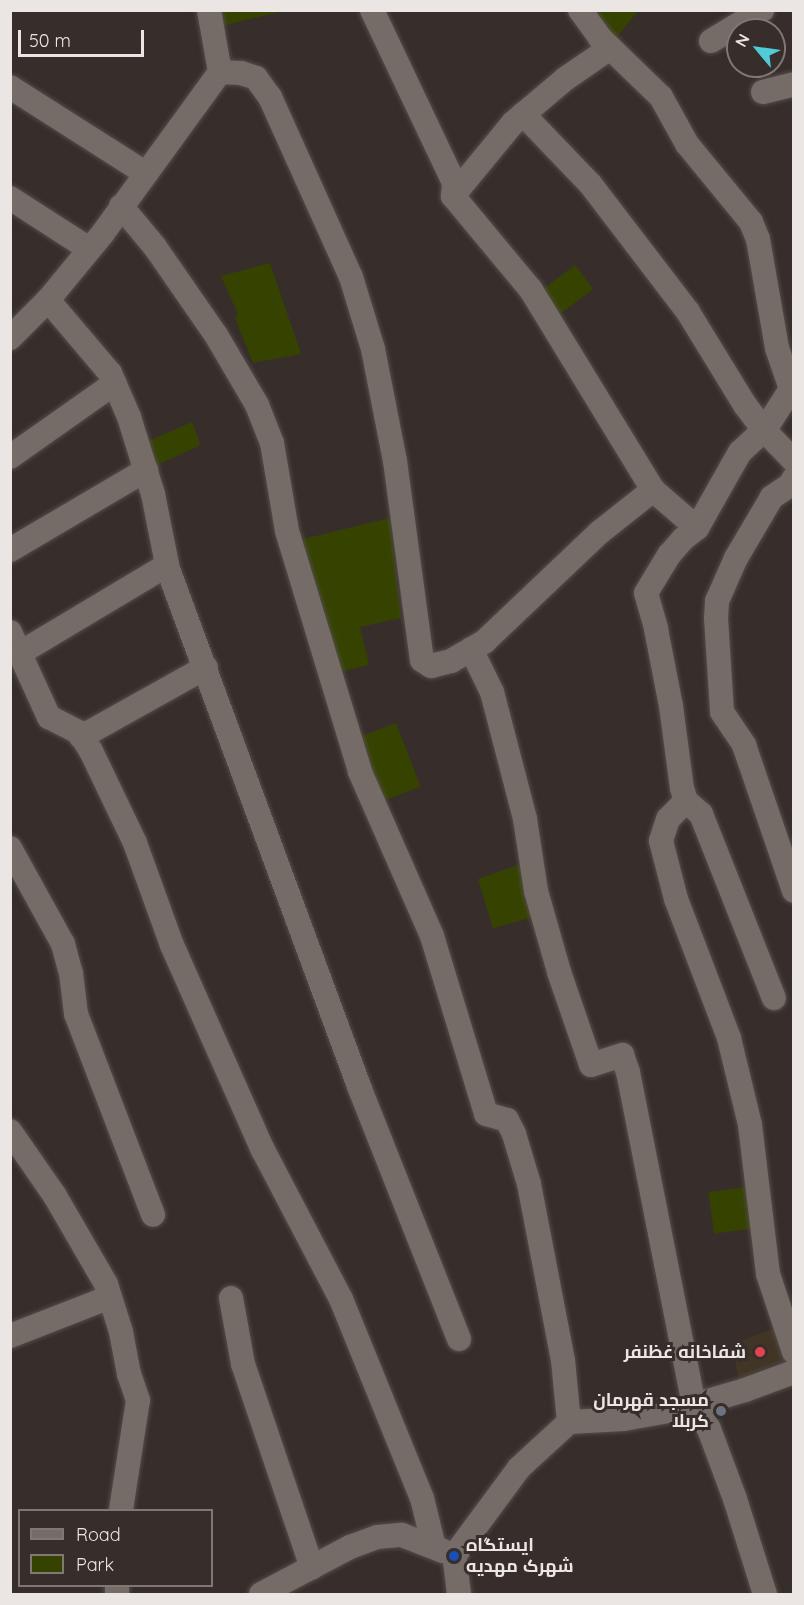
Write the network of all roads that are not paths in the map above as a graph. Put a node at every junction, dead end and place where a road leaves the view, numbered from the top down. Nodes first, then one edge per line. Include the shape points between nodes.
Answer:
1 (209, 10) edge
2 (372, 10) edge
3 (580, 10) edge
4 (762, 10) edge
5 (711, 42) dead end
6 (610, 48) junction
7 (220, 72) junction
8 (794, 84) edge
9 (10, 87) edge
10 (763, 92) dead end
11 (524, 114) junction
12 (145, 173) junction
13 (453, 196) junction
14 (10, 198) edge
15 (121, 206) junction
16 (89, 249) junction
17 (48, 300) junction
18 (12, 333) edge
19 (115, 384) junction
20 (764, 430) junction
21 (10, 457) edge
22 (794, 461) edge
23 (146, 470) junction
24 (794, 478) edge
25 (653, 490) junction
26 (698, 528) junction
27 (10, 550) edge
28 (167, 565) junction
29 (15, 643) edge
30 (471, 649) junction
31 (206, 667) junction
32 (81, 737) junction
33 (686, 801) junction
34 (10, 848) edge
35 (794, 891) edge
36 (774, 998) dead end
37 (10, 1131) edge
38 (153, 1215) dead end
39 (110, 1297) junction
40 (231, 1298) dead end
41 (10, 1336) edge
42 (459, 1339) dead end
43 (794, 1352) edge
44 (794, 1372) edge
45 (694, 1406) junction
46 (568, 1422) junction
47 (121, 1509) edge
48 (443, 1551) junction
49 (312, 1568) junction
50 (270, 1593) edge
51 (459, 1594) edge
52 (765, 1594) edge

1 - 7 street
2 - 13 street via 454,183
3 - 6 street
4 - 5 street
6 - 11 street
6 - 20 street via 662,97 687,144 751,222 758,238 771,324 791,389
7 - 12 street
7 - 30 street via 256,78 270,97 351,277 373,349 395,461 422,660 431,666 452,661
8 - 10 street
9 - 12 street
11 - 13 street
11 - 20 street via 591,185 688,312
12 - 15 street
13 - 25 street via 531,290
14 - 16 street
15 - 16 street
15 - 46 street via 155,247 216,335 256,405 272,443 287,531 360,772 432,936 486,1114 507,1120 514,1134 529,1184 563,1360
16 - 17 street
17 - 18 street
17 - 19 street
19 - 21 street
19 - 23 street
20 - 22 street
20 - 26 street via 740,452
23 - 27 street
23 - 28 street
24 - 35 street via 772,496 736,558 717,601 716,618 722,712 744,745
25 - 26 street
25 - 30 street via 600,532 485,641
26 - 33 street via 669,555 646,593 656,628
28 - 29 street
28 - 31 street
29 - 32 street via 48,717 79,732
30 - 45 street via 492,692 525,819 536,891 591,1065 622,1055 628,1072
31 - 32 street
31 - 42 street via 360,1089
32 - 48 street via 135,843 172,945 263,1150 341,1299
33 - 36 street via 700,814
33 - 43 street via 668,819 661,842 676,899 729,1038 750,1125 768,1274
34 - 38 street via 63,944 76,1014
37 - 39 street via 55,1196
39 - 41 street
39 - 47 street via 138,1400
40 - 49 street via 243,1364
44 - 45 street
45 - 46 street via 624,1419
45 - 52 street via 709,1429
46 - 48 street via 519,1468
48 - 49 street via 402,1535 377,1537
48 - 51 street
49 - 50 street

